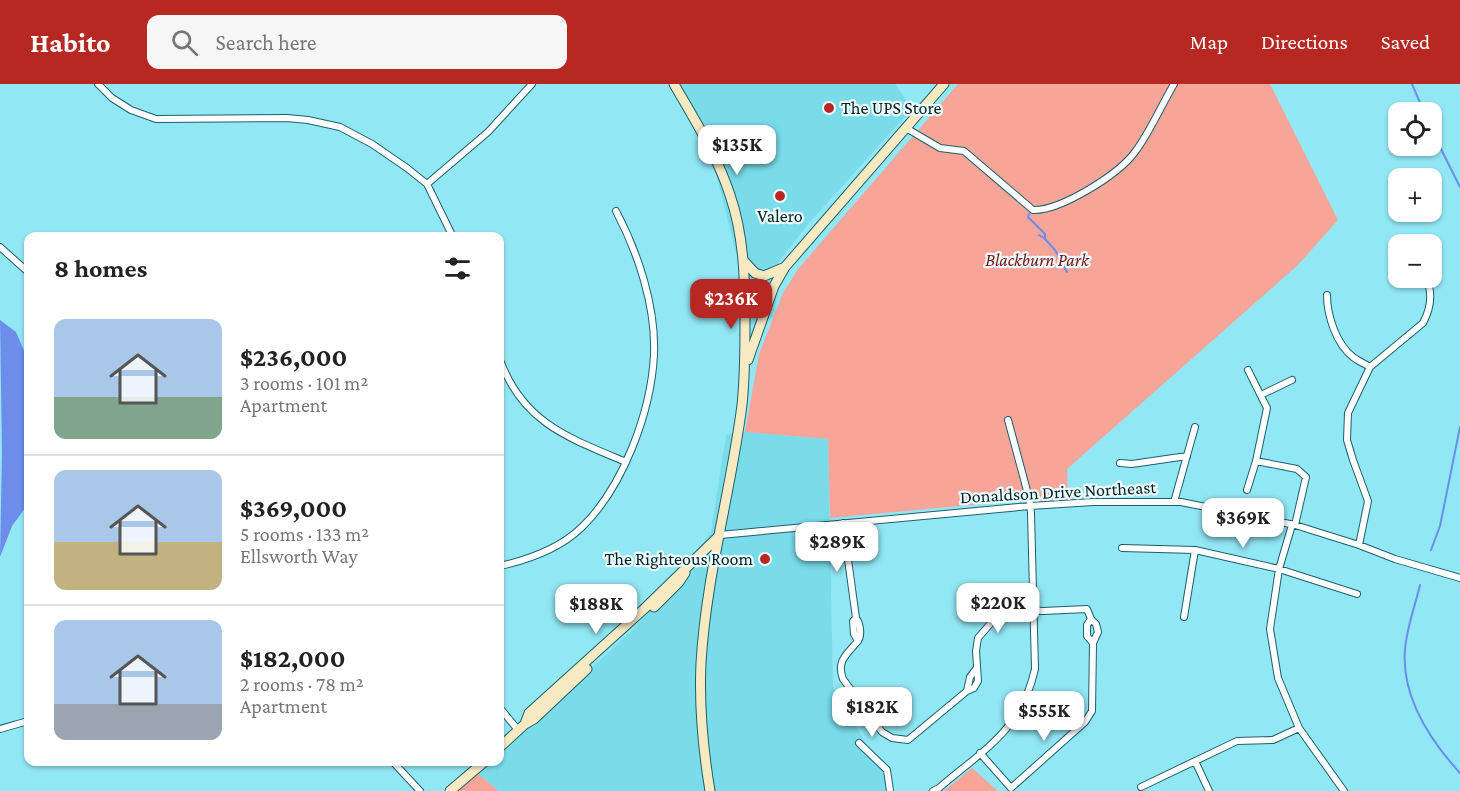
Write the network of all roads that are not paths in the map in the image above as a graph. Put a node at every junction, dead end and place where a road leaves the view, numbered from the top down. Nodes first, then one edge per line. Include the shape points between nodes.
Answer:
1 (98, 84) edge
2 (532, 84) edge
3 (674, 84) edge
4 (944, 84) edge
5 (1174, 84) edge
6 (906, 128) junction
7 (427, 184) junction
8 (616, 211) dead end
9 (451, 232) edge
10 (0, 247) edge
11 (743, 260) junction
12 (785, 267) junction
13 (24, 268) edge
14 (745, 287) junction
15 (1428, 288) edge
16 (1327, 295) dead end
17 (764, 312) junction
18 (1370, 367) junction
19 (1248, 370) dead end
20 (504, 371) edge
21 (745, 374) junction
22 (1292, 380) dead end
23 (1261, 395) junction
24 (1008, 420) dead end
25 (1195, 427) dead end
26 (1186, 456) junction
27 (1256, 461) junction
28 (626, 462) junction
29 (1120, 463) dead end
30 (1247, 490) dead end
31 (1174, 502) junction
32 (1030, 506) junction
33 (843, 523) junction
34 (1294, 525) junction
35 (720, 535) junction
36 (1359, 545) junction
37 (1122, 548) dead end
38 (1195, 550) junction
39 (504, 565) edge
40 (1279, 569) junction
41 (1460, 578) edge
42 (1357, 594) dead end
43 (1033, 610) junction
44 (1184, 617) dead end
45 (1091, 619) junction
46 (1093, 643) junction
47 (504, 712) edge
48 (24, 722) edge
49 (521, 727) junction
50 (1299, 728) junction
51 (0, 729) edge
52 (504, 743) edge
53 (859, 743) dead end
54 (980, 753) junction
55 (1195, 761) junction
56 (397, 766) edge
57 (479, 766) edge
58 (1141, 787) dead end
59 (420, 791) edge
60 (450, 791) edge
61 (710, 791) edge
62 (890, 791) edge
63 (933, 791) edge
64 (1209, 791) edge
65 (1344, 791) edge

1 - 7 street via 131,110 156,118 287,118 340,128 372,144
2 - 7 street via 488,132
3 - 11 main road via 719,165 730,196
4 - 6 main road
5 - 6 street via 1125,164 1079,194 1044,210 1033,210 964,152 940,148
6 - 12 main road
7 - 9 street
8 - 28 street via 644,282 654,354 644,409
10 - 13 street
11 - 12 main road via 755,273 764,276
11 - 14 main road
12 - 17 main road
14 - 17 main road via 750,299
14 - 21 main road
15 - 18 street via 1431,300 1424,323
16 - 18 street via 1327,308 1343,345 1352,357
17 - 21 main road
18 - 36 street via 1348,413 1346,427 1368,501
19 - 23 street
20 - 28 street via 518,397 549,425 571,439
21 - 35 main road
22 - 23 street
23 - 27 street via 1267,408
24 - 32 street
25 - 26 street
26 - 29 street
26 - 31 street
27 - 30 street
27 - 34 street via 1297,469 1306,477
28 - 39 street via 581,529 536,555
31 - 32 street, Donaldson Drive Northeast
31 - 34 street, Donaldson Drive Northeast
32 - 33 street, Donaldson Drive Northeast
32 - 43 street
33 - 35 street, Donaldson Drive Northeast
33 - 43 street via 858,641 840,661 840,671 882,732 892,738 908,740 967,691 976,669 978,638 997,616 1011,609
34 - 36 street, Donaldson Drive Northeast
34 - 40 street
35 - 49 main road via 529,713
35 - 61 main road via 701,664 703,741
36 - 41 street, Donaldson Drive Northeast
37 - 38 street
38 - 40 street
38 - 44 street
40 - 42 street
40 - 50 street via 1270,630 1278,678
43 - 45 street via 1087,609
43 - 54 street via 1035,669 1031,686 1016,718
45 - 46 street via 1098,632
45 - 46 street via 1087,636
46 - 54 street via 1092,711 1085,722 1011,788
47 - 49 street
48 - 51 street
49 - 52 main road
50 - 55 street via 1273,740 1237,741
50 - 65 street
53 - 62 street via 886,770
54 - 63 street
55 - 58 street
55 - 64 street
56 - 59 street
57 - 60 main road

